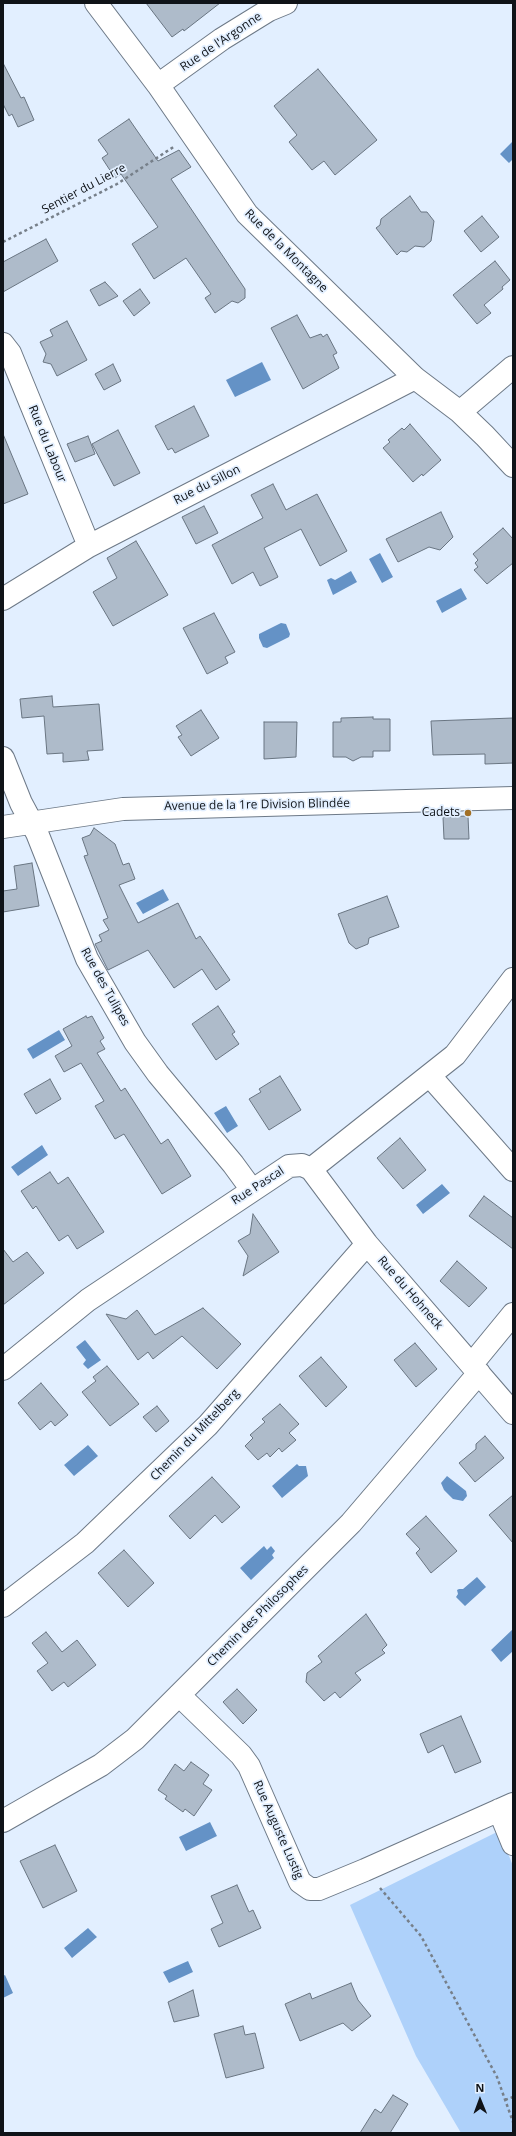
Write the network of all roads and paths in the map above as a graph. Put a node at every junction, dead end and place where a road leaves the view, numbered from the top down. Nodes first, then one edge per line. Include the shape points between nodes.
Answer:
1 (96, 3) edge
2 (286, 3) edge
3 (158, 85) junction
4 (192, 134) junction
5 (3, 242) edge
6 (3, 344) edge
7 (513, 368) edge
8 (415, 378) junction
9 (460, 412) junction
10 (513, 466) edge
11 (89, 546) junction
12 (3, 599) edge
13 (3, 758) edge
14 (513, 798) edge
15 (32, 822) junction
16 (3, 827) edge
17 (513, 979) edge
18 (430, 1076) junction
19 (311, 1169) junction
20 (513, 1170) edge
21 (252, 1190) junction
22 (367, 1244) junction
23 (513, 1314) edge
24 (3, 1369) edge
25 (476, 1369) junction
26 (513, 1413) edge
27 (3, 1606) edge
28 (179, 1695) junction
29 (506, 1807) edge
30 (3, 1821) edge
31 (513, 1844) edge
32 (365, 1870) junction
33 (513, 2097) edge
34 (505, 2100) junction
35 (513, 2122) edge

1 - 3 street, Rue de la Montagne
2 - 3 street, Rue de l'Argonne via 269,10 222,39
3 - 4 street, Rue de la Montagne
4 - 5 path, Sentier du Lierre via 117,184
4 - 8 street, Rue de la Montagne via 247,214
6 - 11 street, Rue du Labour via 10,353
7 - 9 street
8 - 9 street, Rue de la Montagne
8 - 11 street, Rue du Sillon
9 - 10 street, Rue de la Montagne
11 - 12 street, Rue du Sillon
13 - 15 street, Rue des Tulipes via 21,804
14 - 15 street, Avenue de la 1re Division Blindée via 123,809
15 - 16 street, Avenue de la 1re Division Blindée
15 - 21 street, Rue des Tulipes via 87,959 135,1042
17 - 18 street via 455,1055
18 - 19 street
18 - 20 street
19 - 21 street, Rue Pascal via 302,1165 289,1166
19 - 22 street, Rue du Hohneck
21 - 24 street, Rue Pascal via 88,1300
22 - 25 street, Rue du Hohneck
22 - 27 street, Chemin du Mittelberg via 208,1425 85,1544
23 - 25 street, Chemin des Philosophes
25 - 26 street, Rue du Hohneck
25 - 28 street, Chemin des Philosophes via 350,1523
28 - 30 street, Chemin des Philosophes via 135,1739 101,1765
28 - 32 street, Rue Auguste Lustig via 241,1755 249,1766 300,1882 310,1889 319,1889
29 - 31 street
29 - 32 street, Rue Auguste Lustig
32 - 34 path via 421,1936 497,2078
33 - 34 path
34 - 35 path

